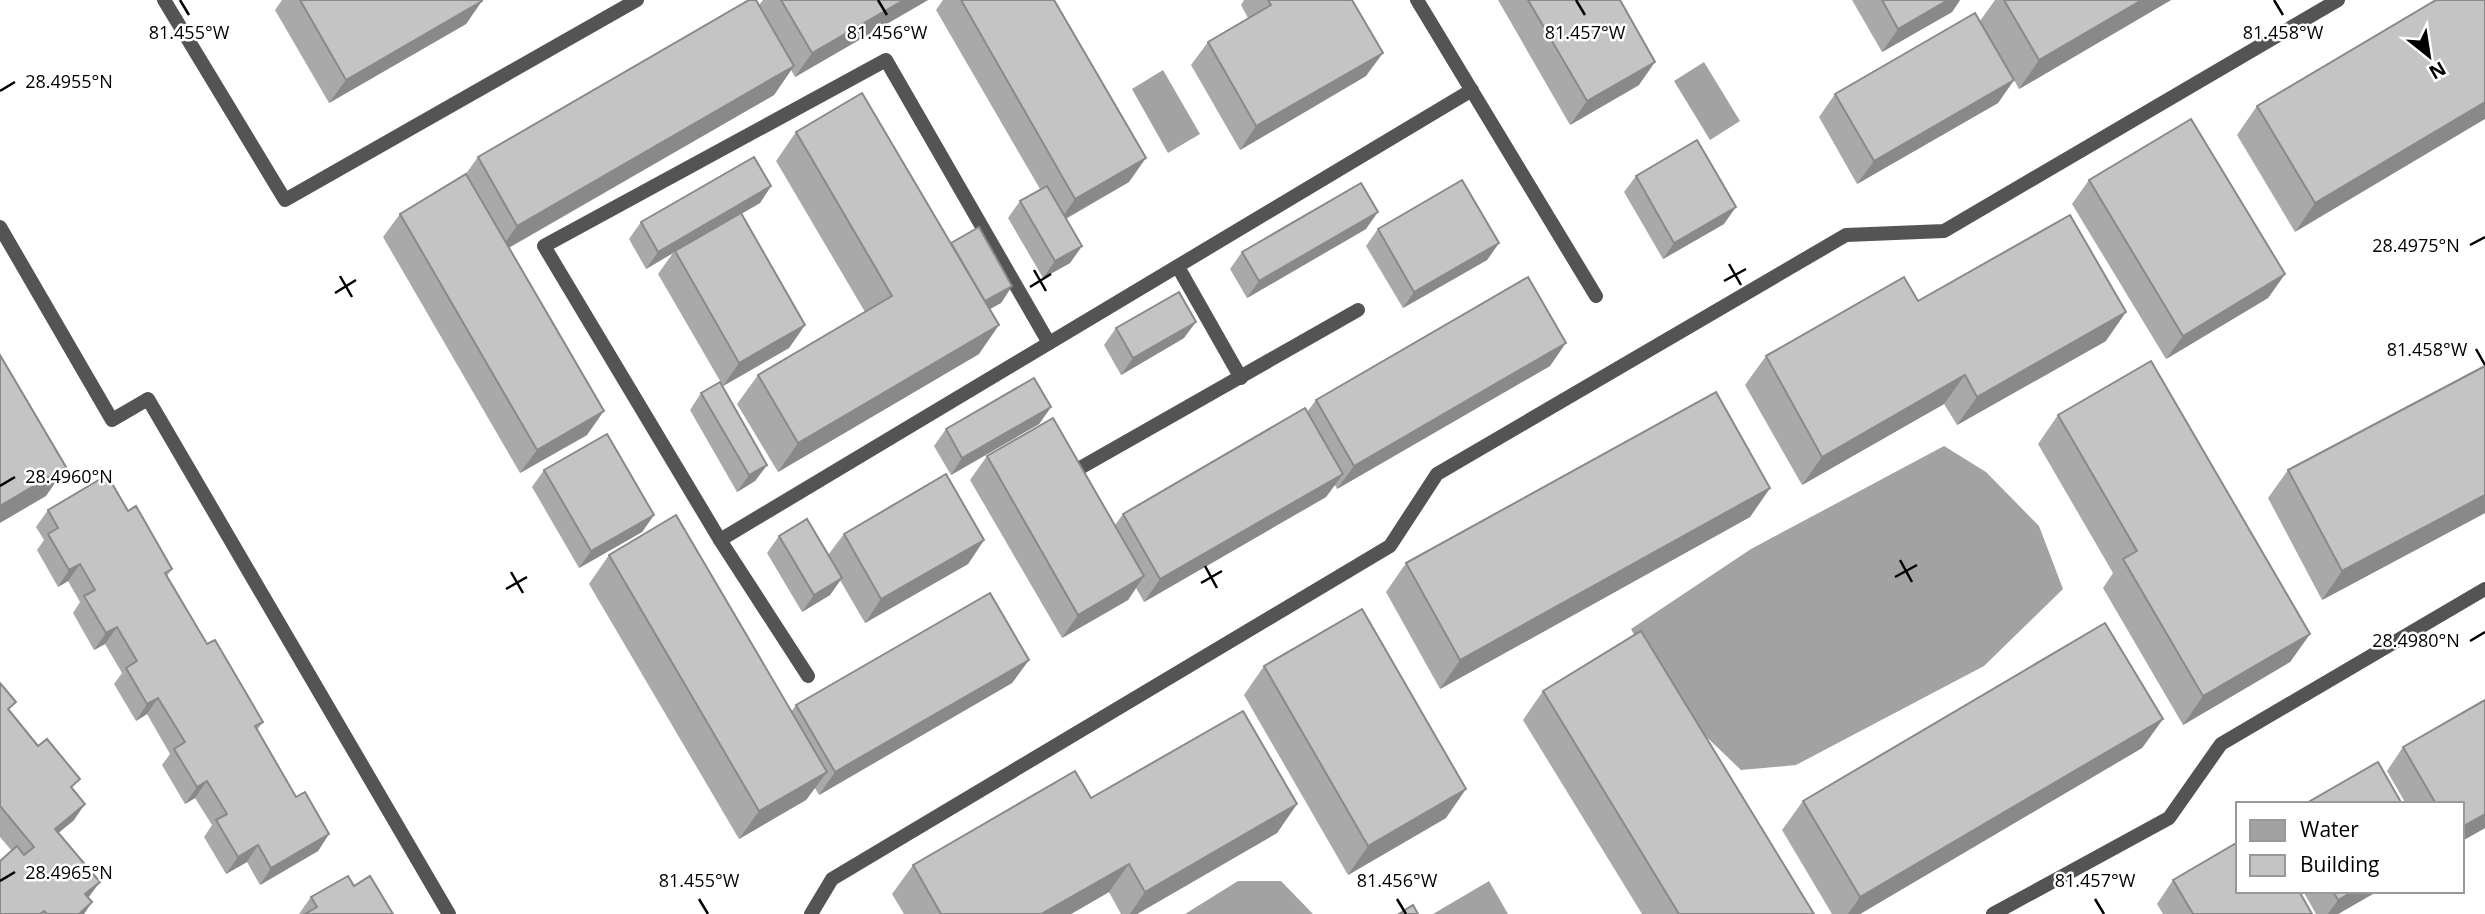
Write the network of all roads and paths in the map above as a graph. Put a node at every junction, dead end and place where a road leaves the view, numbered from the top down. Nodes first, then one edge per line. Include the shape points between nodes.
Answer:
1 (164, 0) edge
2 (637, 0) edge
3 (1417, 0) edge
4 (2338, 0) edge
5 (1472, 90) junction
6 (0, 227) edge
7 (1178, 267) junction
8 (1596, 296) dead end
9 (1358, 310) dead end
10 (1049, 343) junction
11 (1241, 378) junction
12 (1080, 468) edge
13 (720, 540) junction
14 (2485, 589) edge
15 (808, 676) dead end
16 (449, 914) edge
17 (811, 914) edge
18 (1993, 914) edge

1 - 2 lane via 285,200
3 - 5 lane
4 - 17 lane via 1944,231 1846,235 1437,474 1390,547 832,879
5 - 7 lane
5 - 8 lane
6 - 16 lane via 112,420 148,399
7 - 10 lane
7 - 11 lane
9 - 11 lane
10 - 13 lane
10 - 13 lane via 886,60 544,246
11 - 12 lane
13 - 15 lane
14 - 18 lane via 2221,744 2169,818

